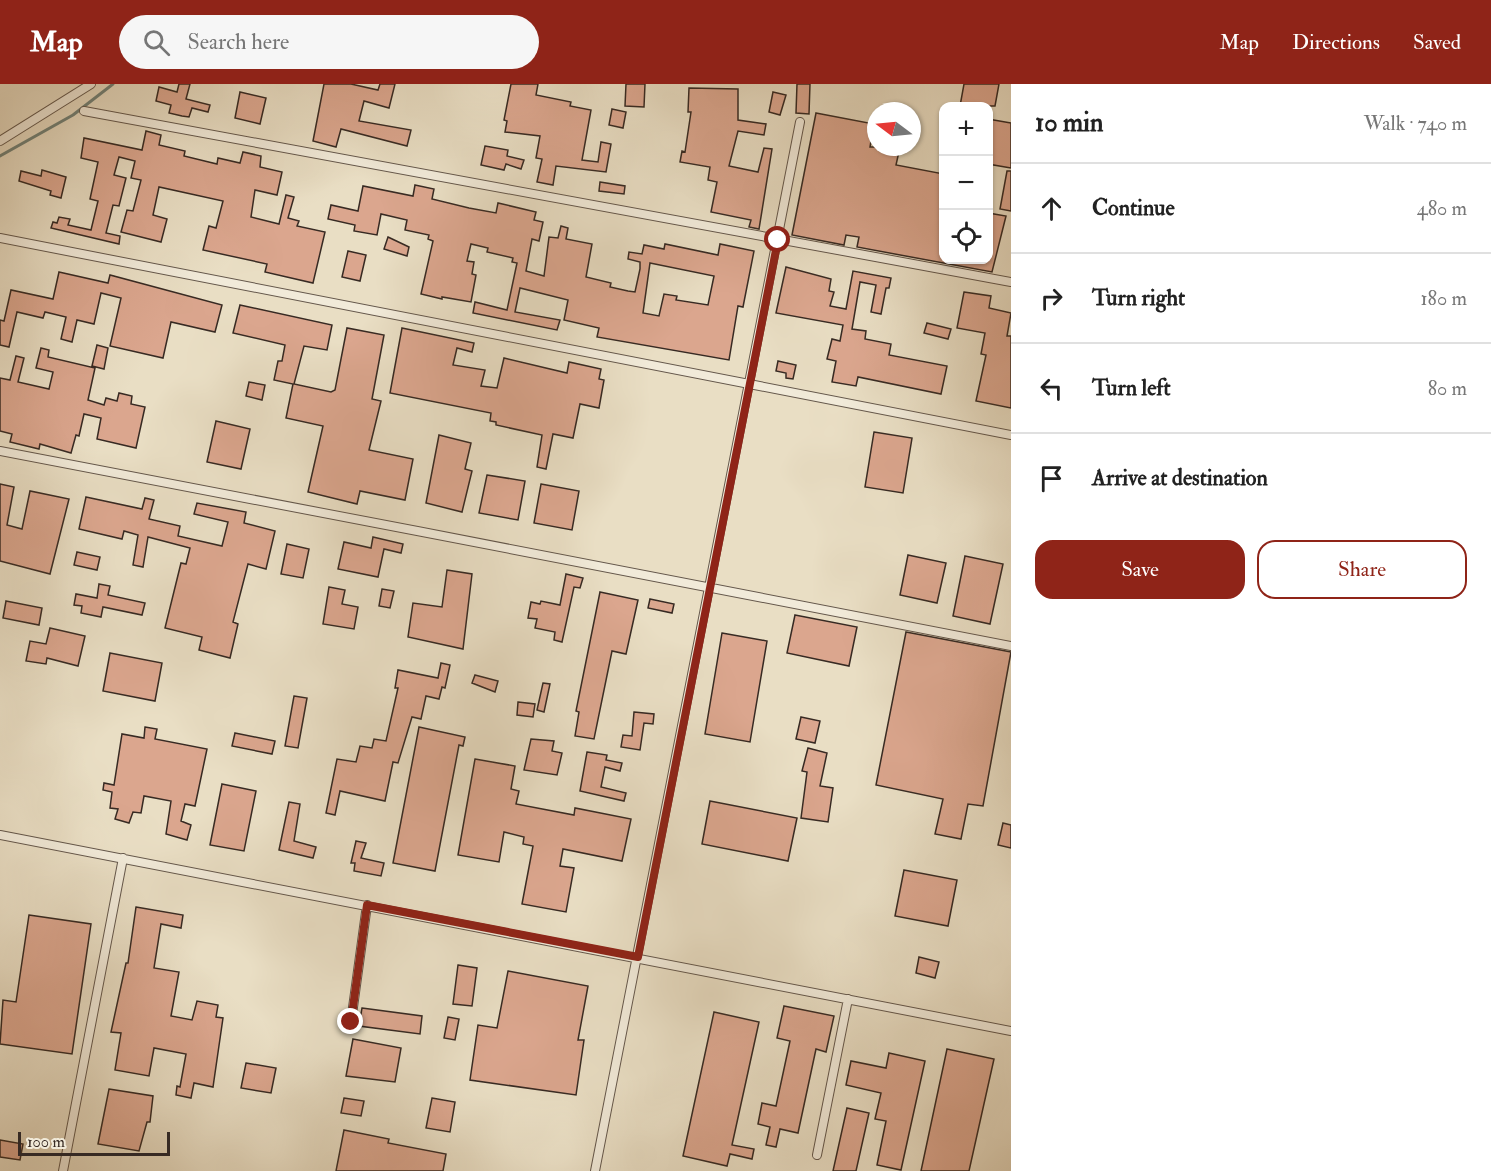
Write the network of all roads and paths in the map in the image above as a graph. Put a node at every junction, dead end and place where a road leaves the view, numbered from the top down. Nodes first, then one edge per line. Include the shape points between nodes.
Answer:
1 (91, 84) edge
2 (84, 111) dead end
3 (800, 122) dead end
4 (0, 141) edge
5 (0, 238) edge
6 (778, 240) junction
7 (1011, 282) edge
8 (750, 384) junction
9 (1011, 435) edge
10 (0, 451) edge
11 (710, 585) junction
12 (1011, 646) edge
13 (0, 835) edge
14 (123, 858) junction
15 (367, 905) junction
16 (638, 957) junction
17 (848, 999) junction
18 (351, 1022) dead end
19 (1011, 1031) edge
20 (817, 1155) dead end
21 (63, 1171) edge
22 (595, 1171) edge

1 - 4 street
2 - 6 street
3 - 6 street
5 - 8 street
6 - 7 street
6 - 8 street
8 - 9 street
8 - 11 street
10 - 11 street
11 - 12 street
11 - 16 street
13 - 14 street
14 - 15 street
14 - 21 street
15 - 16 street
15 - 18 street
16 - 17 street
16 - 22 street
17 - 19 street
17 - 20 street

